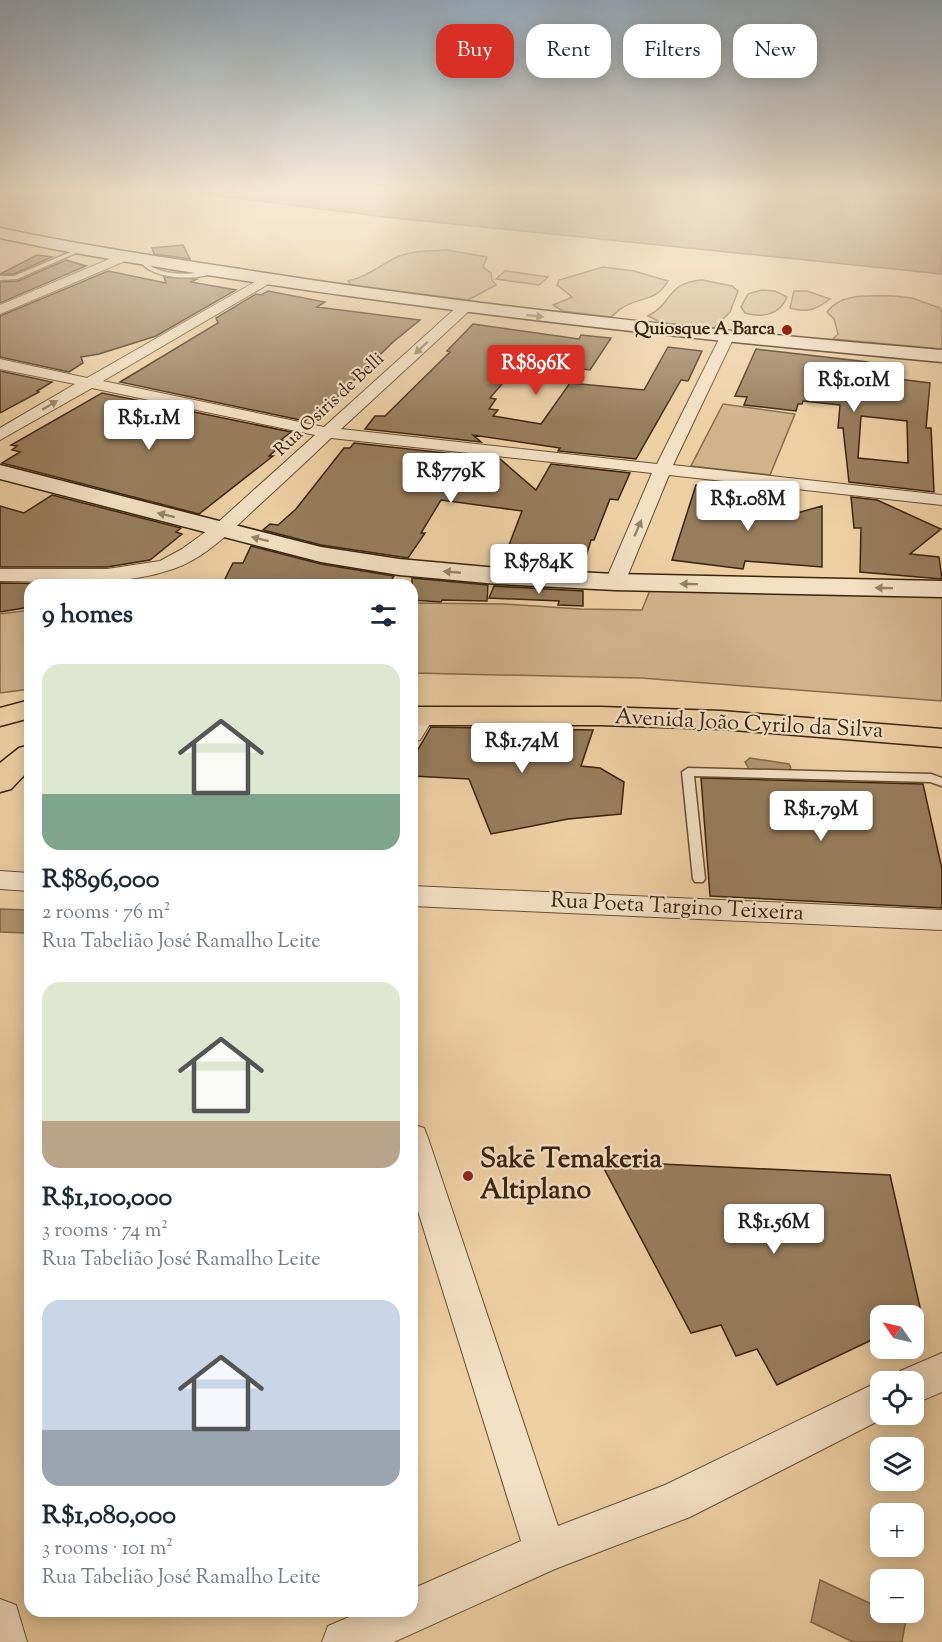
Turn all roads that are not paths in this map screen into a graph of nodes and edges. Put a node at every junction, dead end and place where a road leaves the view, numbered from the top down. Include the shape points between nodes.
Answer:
1 (37, 269) edge
2 (97, 269) edge
3 (201, 269) edge
4 (0, 278) edge
5 (267, 279) junction
6 (464, 308) junction
7 (0, 310) edge
8 (727, 337) junction
9 (942, 357) edge
10 (0, 364) edge
11 (87, 383) junction
12 (330, 433) junction
13 (0, 435) edge
14 (662, 470) junction
15 (0, 472) edge
16 (942, 500) edge
17 (222, 529) junction
18 (0, 575) edge
19 (615, 582) junction
20 (942, 589) edge
21 (24, 711) edge
22 (418, 716) edge
23 (418, 716) edge
24 (0, 717) edge
25 (942, 722) edge
26 (942, 738) edge
27 (24, 759) edge
28 (0, 782) edge
29 (942, 782) edge
30 (699, 879) dead end
31 (418, 896) edge
32 (942, 920) edge
33 (418, 1157) edge
34 (942, 1372) edge
35 (924, 1380) edge
36 (870, 1405) edge
37 (546, 1552) junction
38 (418, 1609) edge
39 (400, 1617) edge
40 (0, 1621) edge
41 (5, 1642) edge
42 (344, 1642) edge

1 - 4 lane via 15,278
2 - 7 street
3 - 5 main road
5 - 6 main road
5 - 11 street
6 -> 8 main road
6 -> 12 street, Rua Osiris de Belli
8 - 9 main road
8 - 14 street
10 - 11 street
11 - 12 street
13 -> 11 street
12 - 14 street
12 - 17 street, Rua Osiris de Belli
14 - 16 street
19 -> 14 street
17 -> 15 main road
17 - 18 street, Rua Osiris de Belli via 182,558 149,570
19 -> 17 main road via 399,567 321,554
20 -> 19 main road
21 - 24 main road
22 - 25 main road, Avenida João Cyrilo da Silva via 712,706
23 - 26 main road, Avenida João Cyrilo da Silva via 721,720
27 - 28 main road
29 - 30 lane via 931,778 688,772
31 - 32 street, Rua Poeta Targino Teixeira
33 - 37 street
34 - 35 street
36 - 37 street via 675,1502
37 - 38 street
39 - 42 street
40 - 41 street

